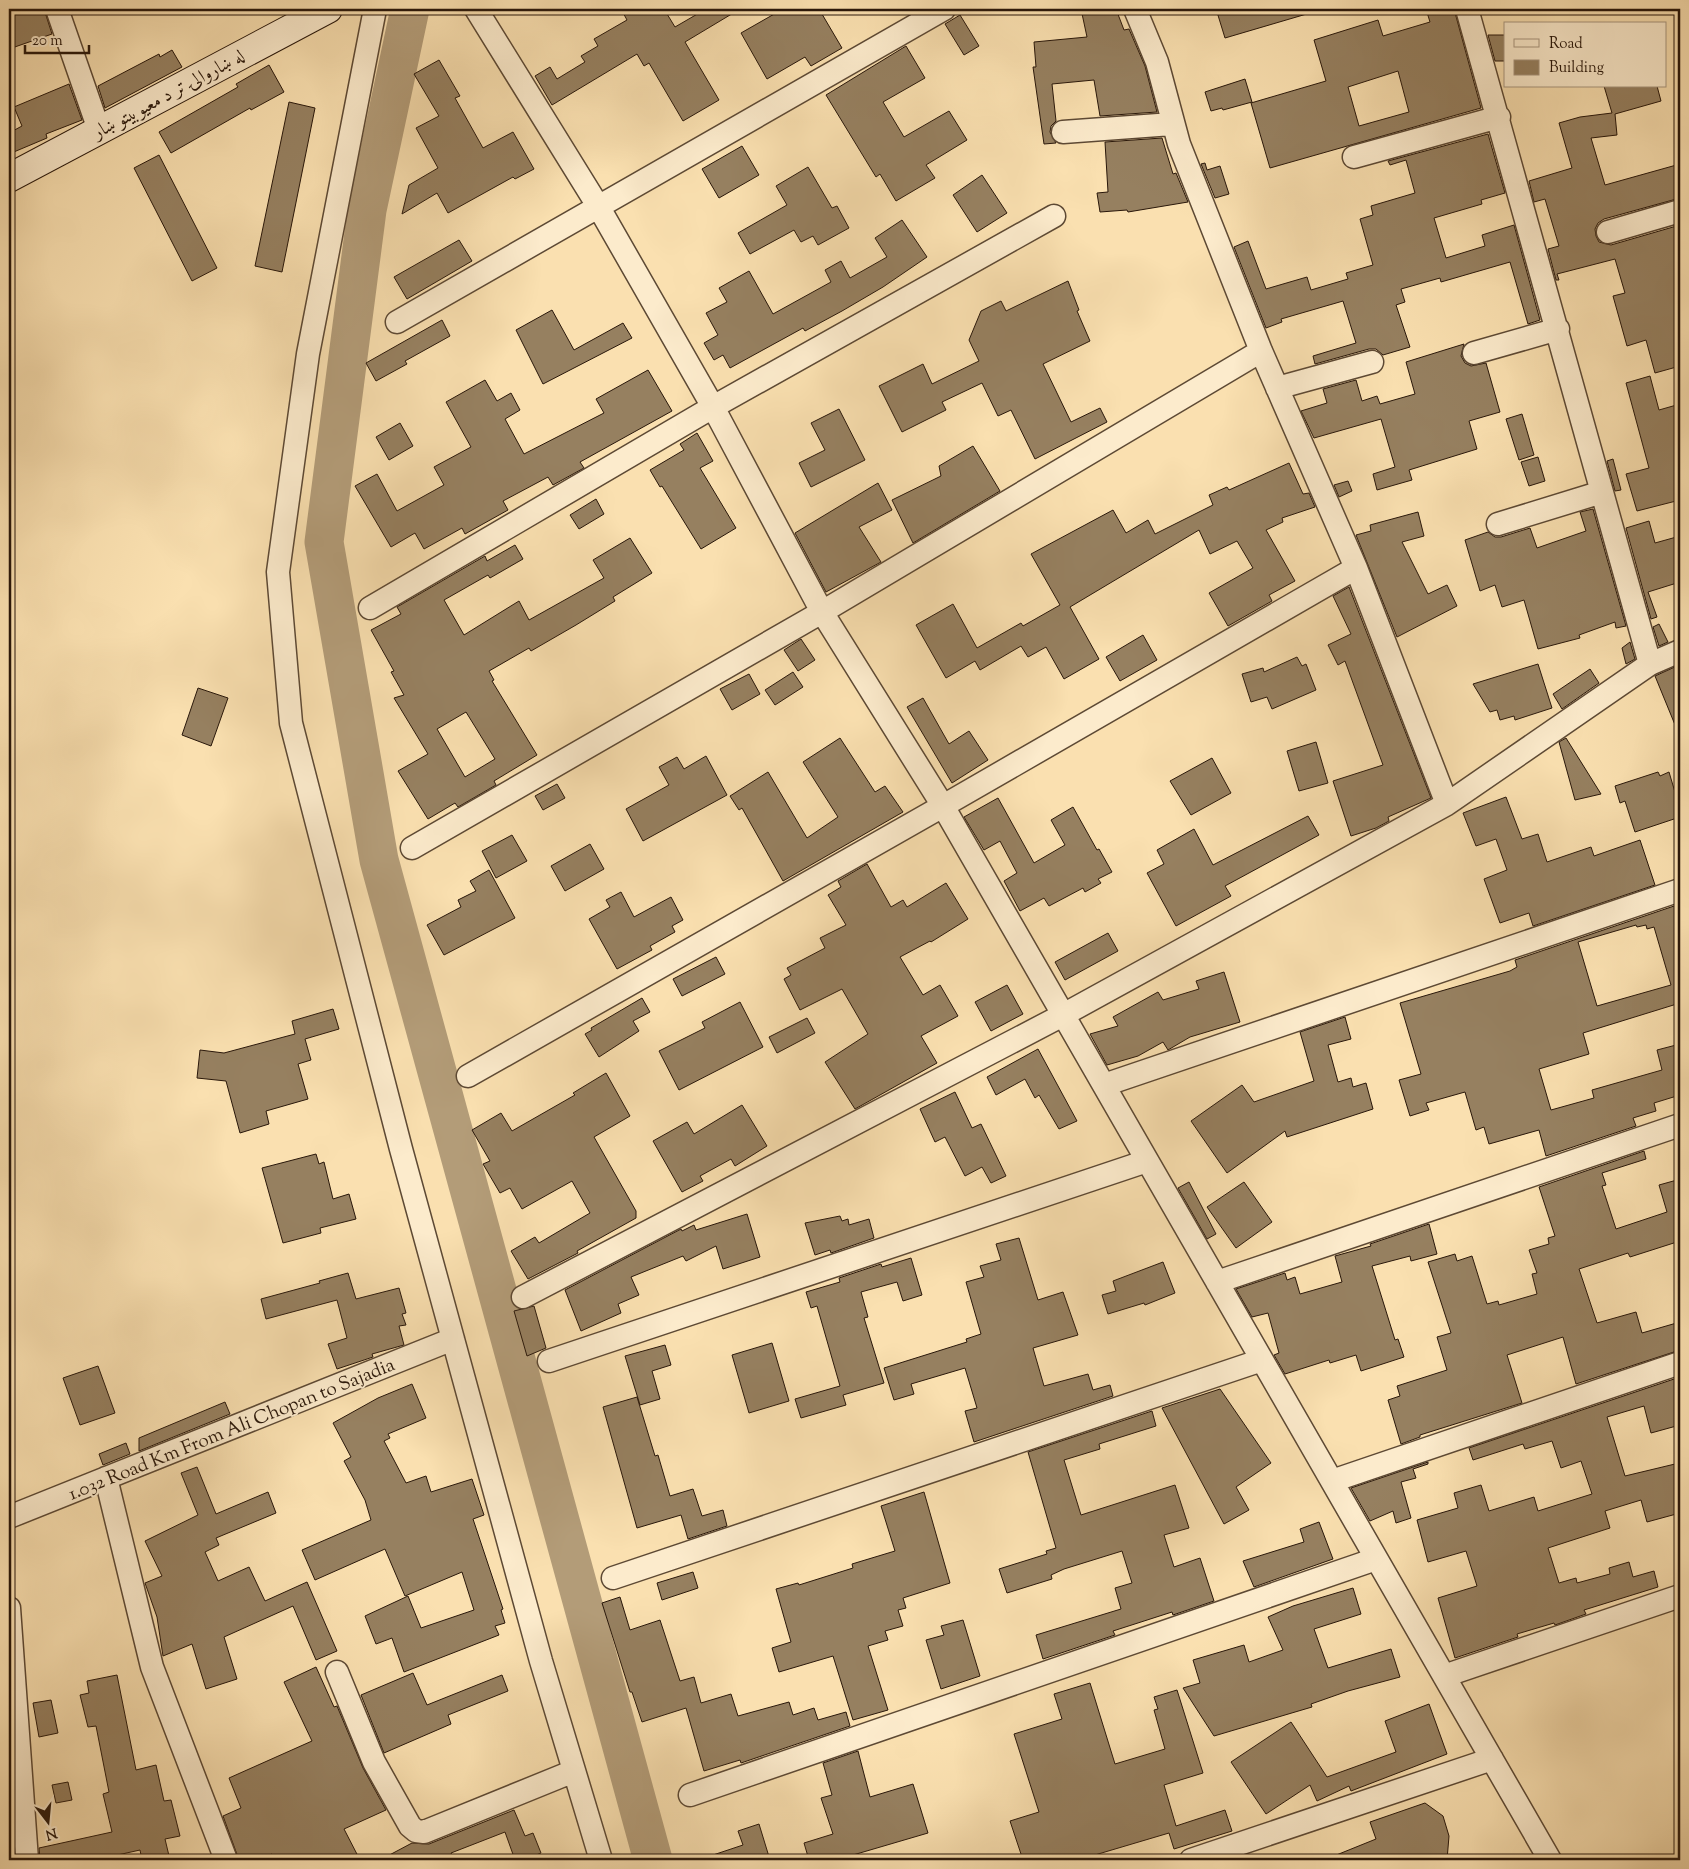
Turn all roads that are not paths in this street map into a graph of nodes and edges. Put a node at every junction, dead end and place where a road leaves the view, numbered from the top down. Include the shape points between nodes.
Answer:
1 (57, 9) edge
2 (326, 9) edge
3 (375, 9) edge
4 (476, 9) edge
5 (944, 9) edge
6 (1135, 9) edge
7 (1467, 9) edge
8 (1499, 117) junction
9 (1172, 124) junction
10 (99, 130) junction
11 (1063, 132) dead end
12 (1354, 157) dead end
13 (9, 178) edge
14 (598, 206) junction
15 (1680, 211) edge
16 (1054, 216) dead end
17 (1608, 232) dead end
18 (397, 322) dead end
19 (1558, 328) junction
20 (1261, 351) junction
21 (1474, 353) dead end
22 (1372, 362) dead end
23 (1277, 388) junction
24 (713, 406) junction
25 (1602, 492) junction
26 (1498, 524) dead end
27 (1356, 568) junction
28 (370, 608) dead end
29 (822, 612) junction
30 (1680, 651) edge
31 (1650, 664) junction
32 (1447, 804) junction
33 (943, 806) junction
34 (412, 848) dead end
35 (1680, 890) edge
36 (1064, 1015) junction
37 (468, 1076) dead end
38 (1104, 1084) junction
39 (1680, 1125) edge
40 (1148, 1161) junction
41 (1217, 1282) junction
42 (523, 1297) dead end
43 (453, 1340) junction
44 (1262, 1360) junction
45 (549, 1361) dead end
46 (1680, 1363) edge
47 (106, 1478) junction
48 (1332, 1481) junction
49 (9, 1517) edge
50 (1376, 1559) junction
51 (613, 1578) dead end
52 (1680, 1596) edge
53 (9, 1608) edge
54 (337, 1672) dead end
55 (1444, 1676) junction
56 (1492, 1759) junction
57 (574, 1771) junction
58 (690, 1795) dead end
59 (27, 1860) edge
60 (226, 1860) edge
61 (601, 1860) edge
62 (1191, 1860) edge
63 (1550, 1860) edge

1 - 10 street
2 - 10 street, له ښاروالۍ تر د معیوبیتو ښار
3 - 43 street via 308,354 278,572 291,723
4 - 14 street
5 - 14 street
6 - 9 street via 1157,62
7 - 8 street
8 - 12 street
8 - 19 street
9 - 11 street
9 - 20 street
10 - 13 street, له ښاروالۍ تر د معیوبیتو ښار
14 - 18 street
14 - 24 street
15 - 17 street
16 - 24 street
19 - 21 street
19 - 25 street
20 - 23 street
20 - 29 street
22 - 23 street
23 - 27 street
24 - 28 street
24 - 29 street
25 - 26 street
25 - 31 street
27 - 32 street
27 - 33 street
29 - 33 street
29 - 34 street
30 - 31 street
31 - 32 street
32 - 36 street
33 - 36 street
33 - 37 street
35 - 38 street
36 - 38 street
36 - 42 street
38 - 40 street
39 - 41 street
40 - 41 street
40 - 45 street
41 - 44 street
43 - 47 street, 1.032 Road Km From Ali Chopan to Sajadia
43 - 57 street
44 - 48 street
44 - 51 street
46 - 48 street
47 - 49 street, 1.032 Road Km From Ali Chopan to Sajadia
47 - 60 street via 152,1667
48 - 50 street
50 - 55 street
50 - 58 street
52 - 55 street
53 - 59 street
54 - 57 street via 374,1762 410,1826 416,1831 424,1832
55 - 56 street
56 - 62 street
56 - 63 street
57 - 61 street

